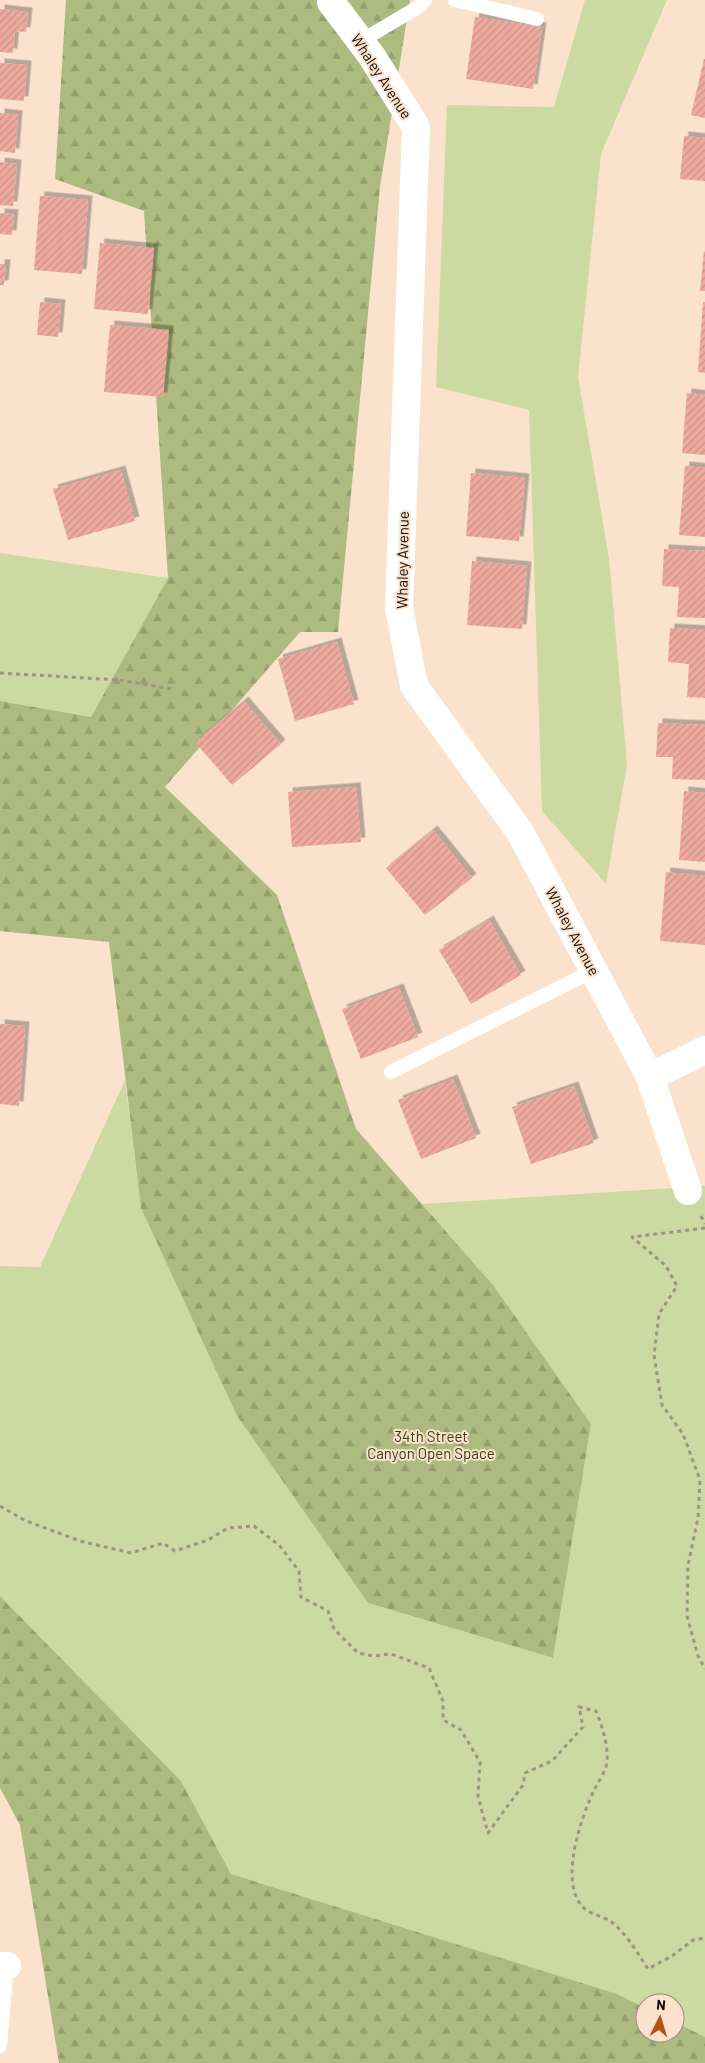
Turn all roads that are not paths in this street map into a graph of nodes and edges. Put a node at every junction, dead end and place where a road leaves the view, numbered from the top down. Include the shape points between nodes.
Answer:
1 (425, 0) edge
2 (455, 0) edge
3 (331, 2) dead end
4 (537, 19) dead end
5 (361, 41) junction
6 (593, 970) junction
7 (705, 1050) edge
8 (391, 1072) dead end
9 (650, 1077) junction
10 (688, 1191) dead end
11 (4, 1966) edge
12 (0, 2046) edge

1 - 5 lane
2 - 4 lane
3 - 5 street, Whaley Avenue
5 - 6 street, Whaley Avenue via 416,127 399,608 414,686 520,832
6 - 8 lane
6 - 9 street, Whaley Avenue
7 - 9 street
9 - 10 street, Whaley Avenue
11 - 12 lane

